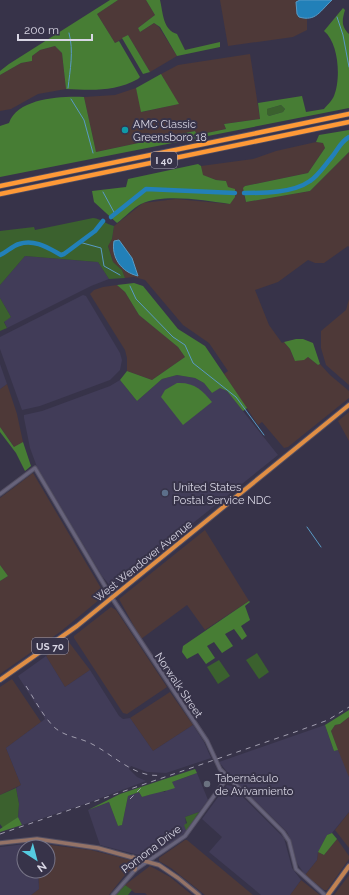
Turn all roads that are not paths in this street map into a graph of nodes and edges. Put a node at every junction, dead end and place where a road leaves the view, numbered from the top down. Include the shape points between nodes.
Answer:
1 (349, 114) edge
2 (349, 122) edge
3 (0, 186) edge
4 (0, 194) edge
5 (349, 404) edge
6 (0, 494) edge
7 (112, 598) junction
8 (0, 680) edge
9 (227, 778) junction
10 (0, 843) edge
11 (133, 857) junction
12 (149, 861) junction
13 (349, 866) edge
14 (135, 870) junction
15 (112, 895) edge
16 (199, 895) edge
17 (327, 895) edge

1 - 3 highway, I 40
2 - 4 highway, I 40
5 - 7 highway, West Wendover Avenue / US 70
6 - 7 street, Norwalk Street via 35,468
7 - 8 highway, West Wendover Avenue / US 70 via 59,640
7 - 9 street, Norwalk Street via 207,741 214,760
9 - 12 street, Pomona Drive via 185,836
9 - 17 street, Norwalk Street via 283,832 296,869
10 - 11 main road via 47,840 91,846
11 - 12 main road
11 - 14 main road
12 - 14 street, Pomona Drive
12 - 16 main road via 165,868
13 - 17 main road
14 - 15 street, Pomona Drive

